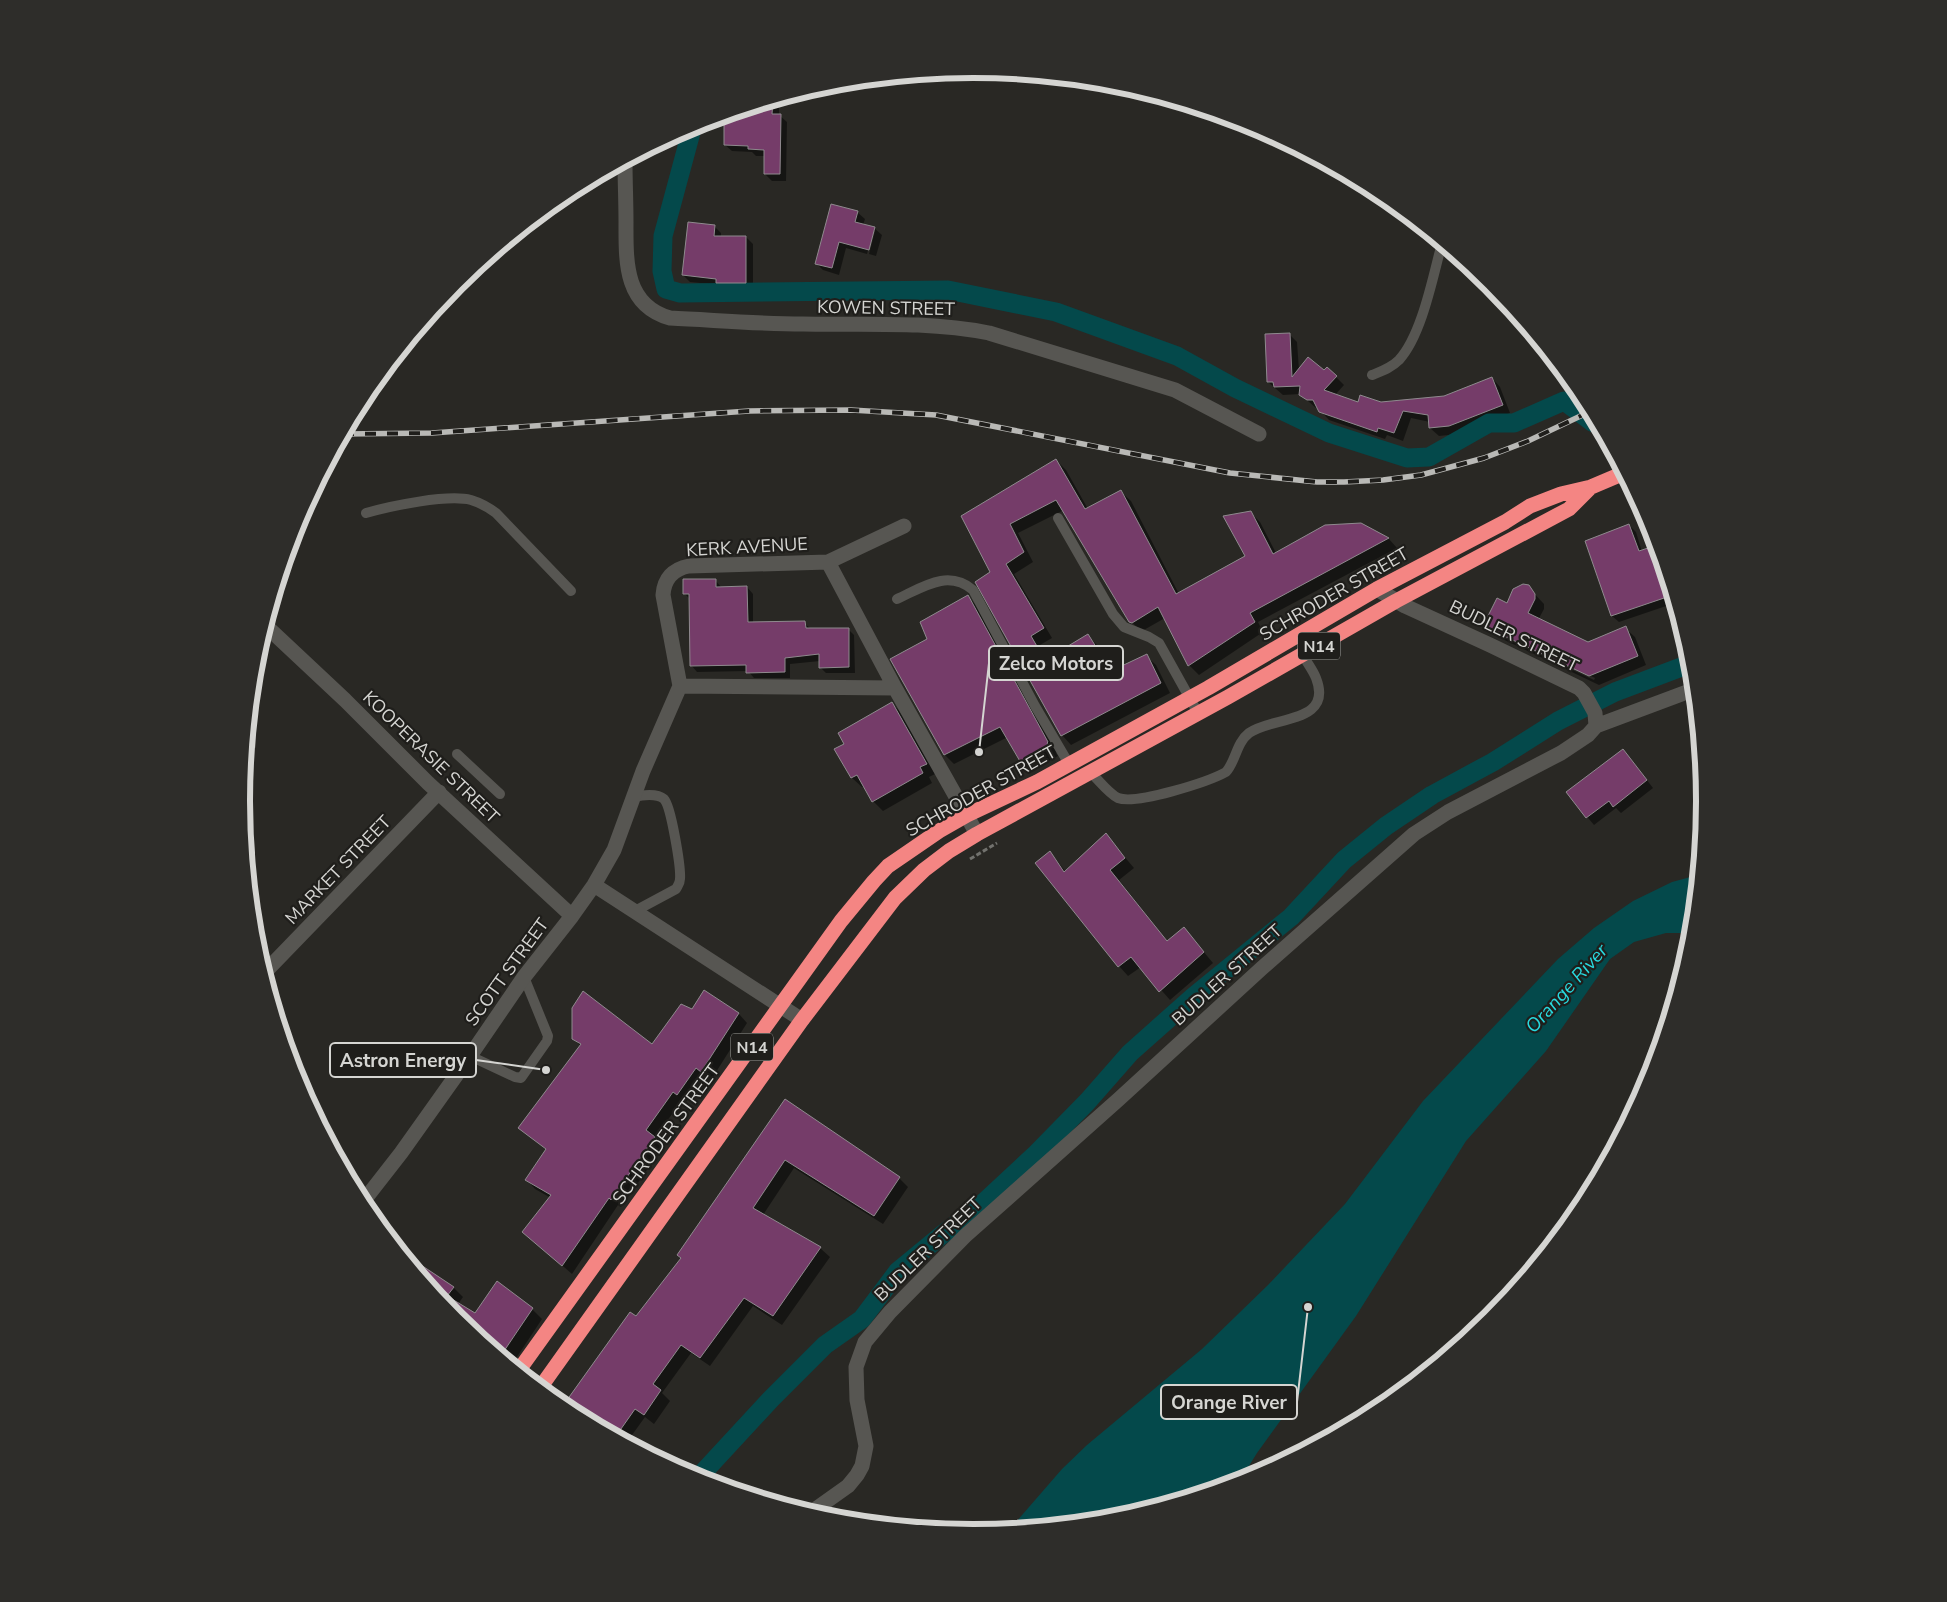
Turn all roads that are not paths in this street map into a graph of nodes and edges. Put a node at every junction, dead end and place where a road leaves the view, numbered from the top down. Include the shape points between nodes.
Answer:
1 (625, 167) edge
2 (1440, 248) edge
3 (1372, 375) dead end
4 (1259, 434) dead end
5 (1619, 475) edge
6 (1591, 488) junction
7 (366, 513) dead end
8 (1058, 518) dead end
9 (904, 526) dead end
10 (828, 562) junction
11 (1377, 589) junction
12 (571, 592) dead end
13 (896, 599) dead end
14 (1396, 601) junction
15 (271, 631) edge
16 (1303, 654) junction
17 (680, 686) junction
18 (895, 688) junction
19 (1688, 691) edge
20 (1190, 698) junction
21 (1198, 713) junction
22 (1596, 726) junction
23 (457, 754) dead end
24 (1069, 764) junction
25 (1090, 772) junction
26 (439, 792) junction
27 (500, 794) dead end
28 (634, 797) junction
29 (967, 816) junction
30 (977, 834) junction
31 (594, 885) junction
32 (635, 911) junction
33 (572, 916) junction
34 (270, 967) edge
35 (524, 977) junction
36 (781, 1006) junction
37 (802, 1020) junction
38 (470, 1056) junction
39 (368, 1196) edge
40 (522, 1366) edge
41 (544, 1383) edge
42 (818, 1508) edge

1 - 4 street, KOWEN STREET via 626,259 630,278 645,306 659,315 800,324 924,324 989,333 1175,390
2 - 3 lane via 1417,330 1398,360 1391,367
5 - 6 highway, SCHRODER STREET / N14
6 - 11 highway, SCHRODER STREET / N14 via 1561,494 1530,506
6 - 14 highway, SCHRODER STREET / N14 via 1569,508
7 - 12 lane via 389,506 453,498 480,503 501,518
8 - 20 lane via 1113,614 1124,626 1158,643
9 - 10 street, KERK AVENUE
10 - 17 street, KERK AVENUE via 689,566 675,570 666,581 663,595
10 - 18 street
11 - 14 street, BUDLER STREET
11 - 20 highway, SCHRODER STREET / N14
13 - 24 lane via 943,580 959,582 973,590
14 - 16 highway, SCHRODER STREET / N14
14 - 22 street, BUDLER STREET via 1568,682 1584,693 1594,710
15 - 26 street, KOOPERASIE STREET
16 - 21 highway, SCHRODER STREET / N14
16 - 25 lane via 1317,680 1316,706 1304,714 1248,734 1226,772 1134,800 1113,795
17 - 18 street
17 - 28 street
18 - 29 street
19 - 22 street
20 - 21 lane
20 - 24 highway, SCHRODER STREET / N14
21 - 25 highway, SCHRODER STREET / N14
22 - 42 street, BUDLER STREET via 1588,736 1561,753 1448,812 1414,834 966,1236 890,1312 865,1342 856,1366 856,1400 866,1446 862,1466 848,1486
23 - 27 lane
24 - 29 highway, SCHRODER STREET / N14
25 - 30 highway, SCHRODER STREET / N14
26 - 33 street, KOOPERASIE STREET
26 - 34 street, MARKET STREET
28 - 31 street via 614,850
28 - 32 lane via 660,797 667,804 680,877 676,889
29 - 30 street
29 - 36 highway, SCHRODER STREET / N14 via 902,856 874,881 841,921
30 - 37 highway, SCHRODER STREET / N14 via 942,856 904,888
31 - 32 street
31 - 33 street, SCOTT STREET
32 - 36 street
33 - 35 street, SCOTT STREET
35 - 38 street, SCOTT STREET
35 - 38 lane via 547,1041 521,1078
36 - 37 street
36 - 40 highway, SCHRODER STREET / N14
37 - 41 highway, SCHRODER STREET / N14
38 - 39 street, SCOTT STREET

